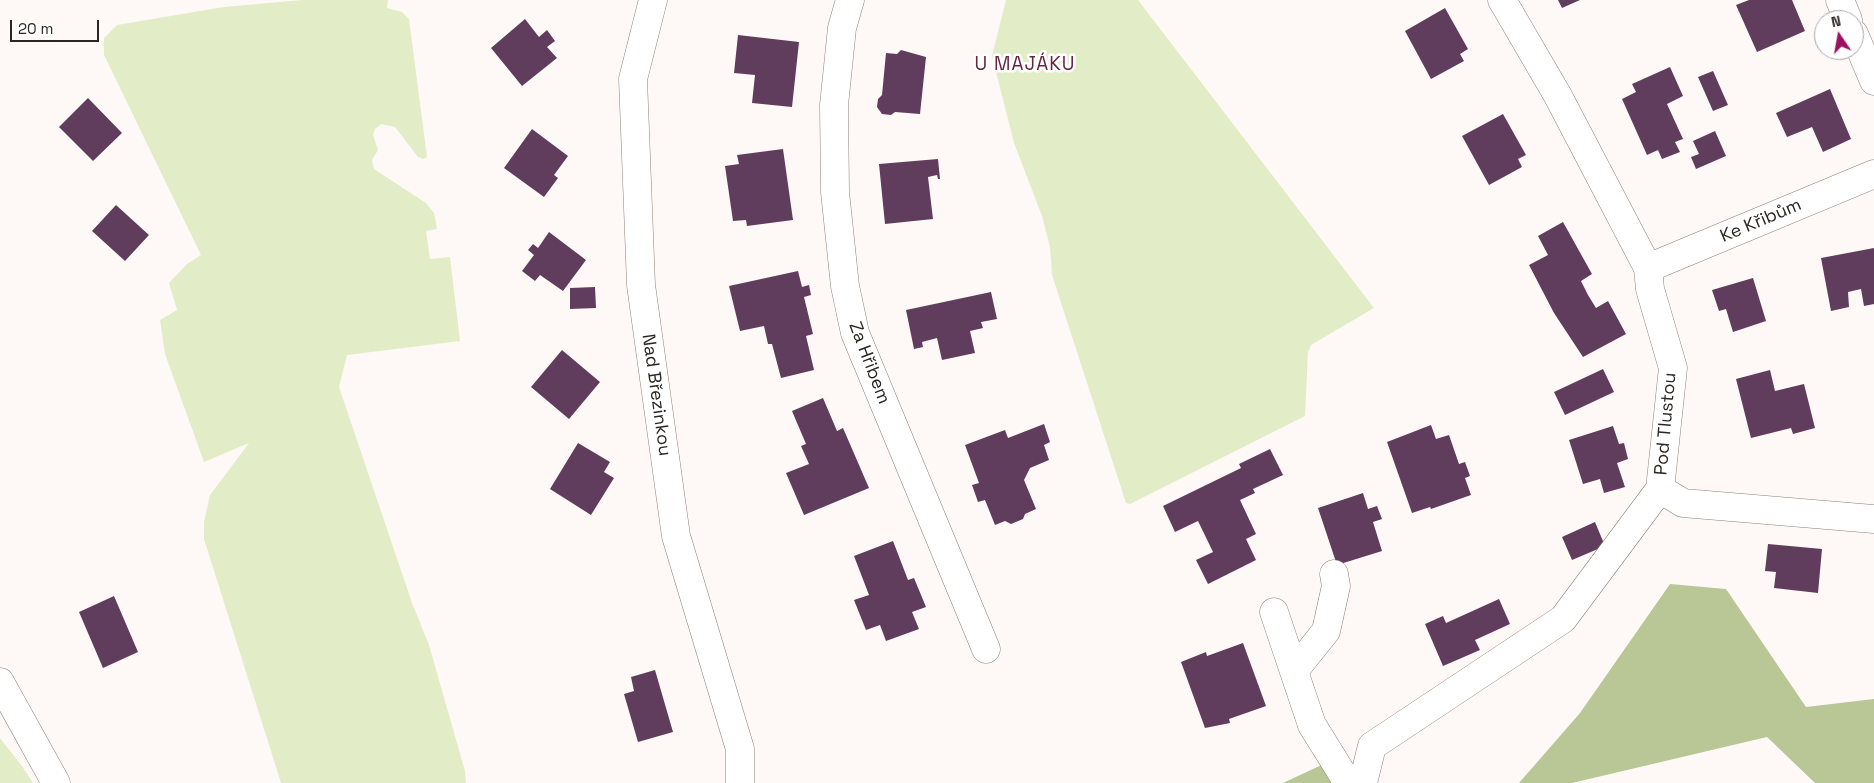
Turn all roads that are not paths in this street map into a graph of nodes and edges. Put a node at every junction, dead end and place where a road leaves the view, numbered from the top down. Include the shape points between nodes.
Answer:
1 (653, 0) edge
2 (850, 0) edge
3 (1502, 0) edge
4 (1864, 58) edge
5 (1874, 82) edge
6 (1874, 174) edge
7 (1648, 268) junction
8 (1660, 488) junction
9 (1874, 519) edge
10 (1334, 574) dead end
11 (1274, 612) dead end
12 (986, 649) dead end
13 (1294, 671) junction
14 (0, 682) edge
15 (56, 783) edge
16 (740, 783) edge
17 (1348, 783) edge
18 (1363, 783) edge

1 - 16 street, Nad Březinkou via 633,79 641,285 676,536 740,749
2 - 12 street, Za Hřibem via 842,28 834,104 835,192 845,286 855,333
3 - 7 street, Pod Tlustou via 1558,96
4 - 5 street
6 - 7 street, Ke Křibům
7 - 8 street, Pod Tlustou via 1650,289 1672,368
8 - 9 street via 1683,503
8 - 18 street, Pod Tlustou via 1563,619 1372,746
10 - 13 street via 1336,586 1326,631
11 - 13 street
13 - 17 street via 1312,725
14 - 15 street

